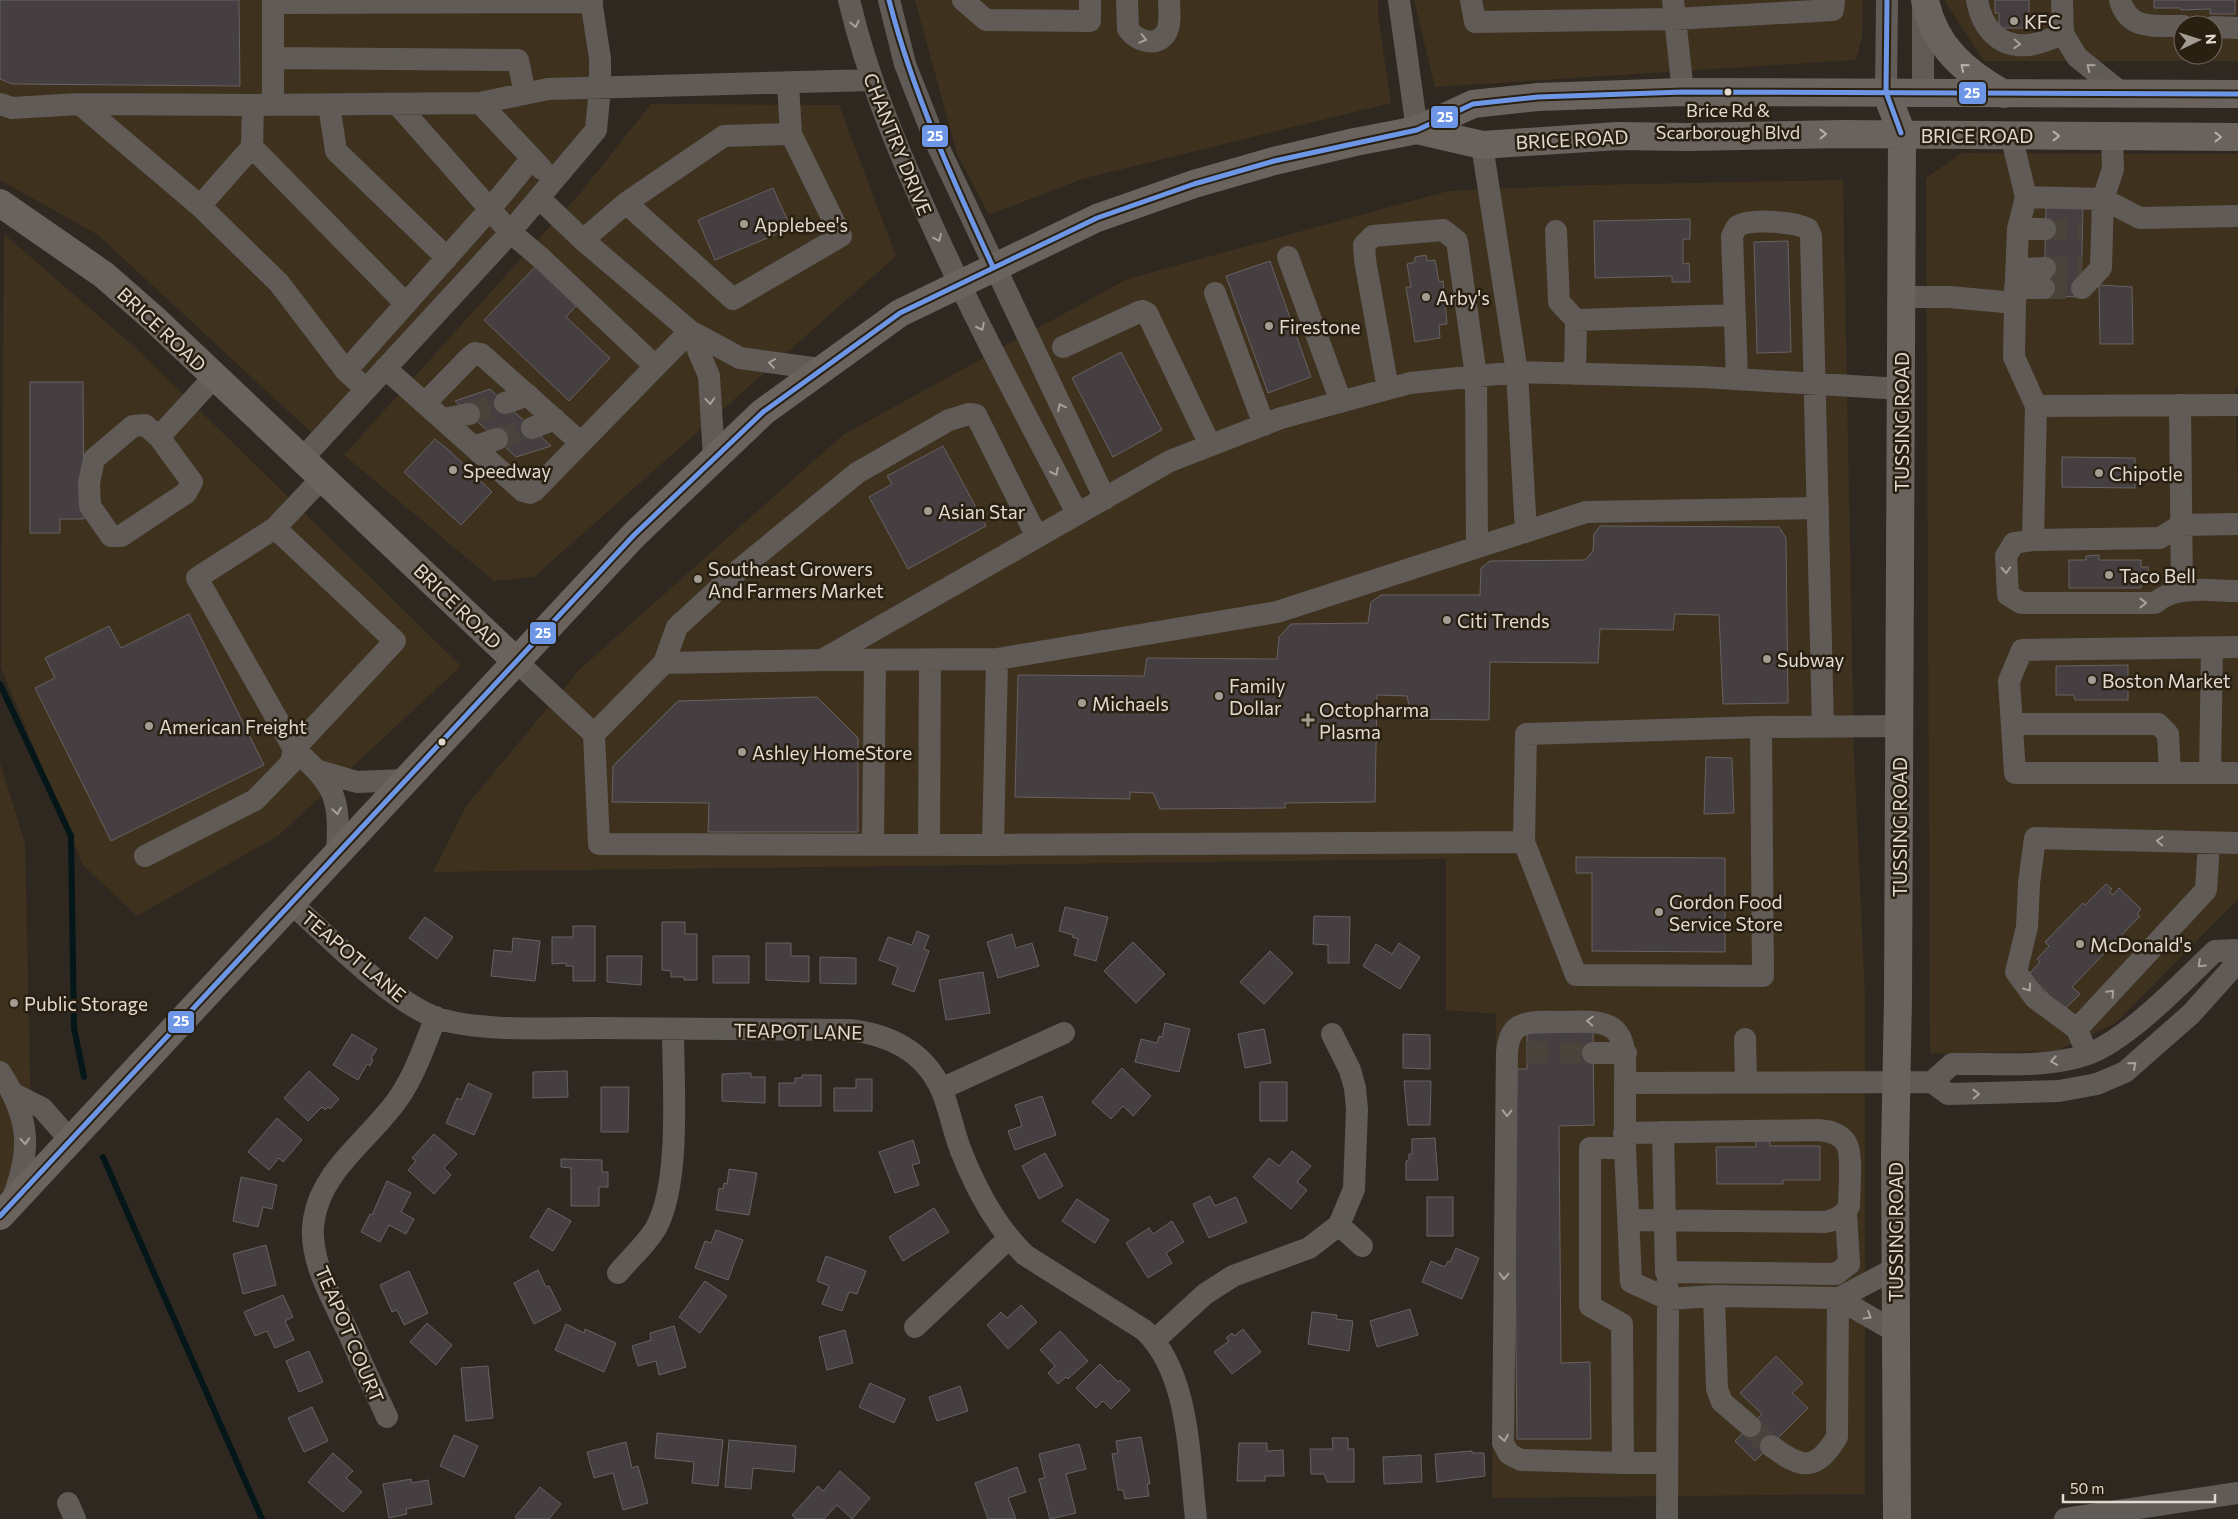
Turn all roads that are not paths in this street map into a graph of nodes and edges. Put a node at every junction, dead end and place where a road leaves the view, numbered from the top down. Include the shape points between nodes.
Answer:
1 (849, 0) edge
2 (889, 0) edge
3 (1090, 0) edge
4 (1126, 0) edge
5 (1169, 0) edge
6 (1399, 0) edge
7 (1471, 0) edge
8 (1834, 0) edge
9 (1887, 0) edge
10 (1924, 0) edge
11 (1977, 0) edge
12 (2062, 0) edge
13 (273, 1) edge
14 (592, 1) edge
15 (972, 4) edge
16 (2122, 7) edge
17 (1674, 10) edge
18 (2173, 26) edge
19 (2223, 27) edge
20 (2238, 28) edge
21 (2063, 34) junction
22 (273, 58) junction
23 (871, 80) junction
24 (788, 84) junction
25 (600, 88) junction
26 (1683, 92) junction
27 (1886, 92) junction
28 (1923, 92) junction
29 (525, 94) junction
30 (2004, 94) junction
31 (2123, 94) junction
32 (2238, 94) edge
33 (480, 102) junction
34 (0, 104) edge
35 (80, 104) junction
36 (398, 104) junction
37 (263, 105) junction
38 (329, 105) junction
39 (1417, 130) junction
40 (791, 134) junction
41 (1902, 134) junction
42 (2011, 135) junction
43 (2112, 136) junction
44 (2238, 137) edge
45 (1482, 145) junction
46 (252, 147) junction
47 (532, 158) junction
48 (553, 181) junction
49 (539, 198) junction
50 (2026, 198) junction
51 (2103, 199) junction
52 (626, 203) junction
53 (0, 204) edge
54 (200, 206) junction
55 (490, 210) junction
56 (2238, 216) edge
57 (2018, 229) junction
58 (2045, 229) tunnel mouth
59 (1556, 231) dead end
60 (510, 232) junction
61 (583, 240) junction
62 (447, 258) junction
63 (1288, 258) dead end
64 (993, 267) junction
65 (2088, 275) dead end
66 (2045, 278) tunnel mouth
67 (959, 284) junction
68 (2016, 287) junction
69 (1215, 293) dead end
70 (1901, 297) junction
71 (406, 304) junction
72 (1735, 315) junction
73 (1576, 320) junction
74 (690, 331) junction
75 (1063, 347) dead end
76 (655, 366) junction
77 (385, 368) junction
78 (820, 369) junction
79 (346, 371) junction
80 (1517, 372) junction
81 (1576, 374) junction
82 (1476, 376) junction
83 (214, 378) junction
84 (1738, 379) junction
85 (1816, 385) junction
86 (366, 389) junction
87 (1388, 389) junction
88 (1901, 390) junction
89 (528, 395) junction
90 (1341, 402) junction
91 (425, 403) junction
92 (505, 403) tunnel mouth
93 (2180, 405) junction
94 (2238, 405) edge
95 (2036, 406) junction
96 (469, 414) tunnel mouth
97 (444, 419) junction
98 (555, 419) junction
99 (1264, 424) junction
100 (532, 428) tunnel mouth
101 (159, 437) junction
102 (497, 439) tunnel mouth
103 (580, 442) junction
104 (1210, 445) junction
105 (474, 447) junction
106 (714, 457) junction
107 (302, 459) junction
108 (322, 478) junction
109 (1104, 499) junction
110 (1818, 508) junction
111 (1077, 514) junction
112 (2238, 524) edge
113 (2181, 525) junction
114 (275, 528) junction
115 (1526, 532) junction
116 (1037, 537) junction
117 (2033, 540) junction
118 (1477, 548) junction
119 (2182, 591) junction
120 (2238, 591) edge
121 (2238, 647) edge
122 (2212, 648) junction
123 (997, 659) junction
124 (822, 660) junction
125 (875, 660) junction
126 (930, 660) junction
127 (516, 661) junction
128 (664, 663) junction
129 (2012, 724) junction
130 (1900, 726) junction
131 (1762, 727) junction
132 (1823, 727) junction
133 (594, 734) junction
134 (294, 748) junction
135 (319, 771) junction
136 (2170, 773) junction
137 (2210, 773) junction
138 (2238, 773) edge
139 (405, 780) junction
140 (1524, 842) junction
141 (2208, 843) junction
142 (2238, 844) edge
143 (873, 845) junction
144 (929, 845) junction
145 (993, 845) junction
146 (337, 854) junction
147 (145, 856) dead end
148 (292, 904) junction
149 (2236, 948) edge
150 (436, 1017) junction
151 (2077, 1028) junction
152 (673, 1029) junction
153 (1064, 1033) dead end
154 (1332, 1034) dead end
155 (1744, 1039) dead end
156 (1594, 1053) tunnel mouth
157 (1626, 1053) junction
158 (2088, 1054) junction
159 (5, 1082) edge
160 (1932, 1082) junction
161 (1625, 1083) junction
162 (1746, 1083) junction
163 (1896, 1083) junction
164 (941, 1089) junction
165 (1663, 1132) junction
166 (1625, 1140) junction
167 (71, 1141) junction
168 (5, 1211) edge
169 (1846, 1213) junction
170 (1630, 1220) junction
171 (1665, 1220) junction
172 (1339, 1225) junction
173 (1008, 1239) junction
174 (1362, 1246) dead end
175 (1896, 1268) junction
176 (1666, 1272) junction
177 (618, 1273) dead end
178 (1714, 1296) junction
179 (1840, 1298) junction
180 (1668, 1299) junction
181 (915, 1327) dead end
182 (1896, 1332) junction
183 (1155, 1340) junction
184 (386, 1417) dead end
185 (1750, 1426) tunnel mouth
186 (1771, 1446) tunnel mouth
187 (1623, 1462) junction
188 (1667, 1463) junction
189 (2238, 1493) edge
190 (2072, 1518) edge
191 (1196, 1519) edge
192 (1667, 1519) edge
193 (1898, 1519) edge

1 -> 23 street, CHANTRY DRIVE
2 - 64 street, CHANTRY DRIVE via 905,64 934,138
3 - 15 street via 1090,21 986,20
4 -> 5 street via 1128,29 1139,40 1147,41 1162,38 1167,30
6 - 39 street
7 - 17 street via 1475,22
8 - 17 street via 1832,10
9 - 27 street
10 - 28 street
30 -> 10 main road via 1961,65 1944,46 1930,22
11 -> 21 street via 1986,28 2008,44 2030,45
12 - 21 street
13 - 14 street
13 - 22 street
14 - 25 street via 600,58
16 - 18 street via 2132,21 2144,25
17 - 26 street
19 - 20 street
31 -> 21 street via 2077,57
22 - 29 street via 518,60
22 - 37 street
23 - 24 street
23 -> 67 street, CHANTRY DRIVE via 900,155
24 - 25 street
24 - 40 street
25 - 29 street via 548,89
25 - 48 street via 596,130
26 - 27 main road, BRICE ROAD
26 - 39 main road, BRICE ROAD via 1538,97 1473,104
27 - 28 main road, BRICE ROAD
27 - 41 main road
28 - 30 main road, BRICE ROAD
28 - 41 main road
29 - 33 street
30 - 31 main road, BRICE ROAD
31 - 32 main road, BRICE ROAD
33 - 36 street
33 - 47 street
34 - 35 street via 12,108
35 - 37 street
35 - 54 street
36 - 38 street
36 - 55 street
37 - 38 street
37 - 46 street
38 - 62 street via 336,151
39 - 45 main road, BRICE ROAD
39 - 64 main road, BRICE ROAD via 1292,157 1194,184 1098,218
40 - 52 street via 724,136
40 - 52 street via 841,236 733,299
41 - 42 main road, BRICE ROAD
45 -> 41 main road, BRICE ROAD via 1618,136
41 - 70 main road, TUSSING ROAD
42 -> 43 main road, BRICE ROAD
42 - 50 street
43 -> 44 main road, BRICE ROAD
43 - 51 street via 2112,169
45 - 80 street
46 - 54 street
46 - 71 street
47 - 48 street
47 - 55 street
48 - 49 street
49 - 60 street
49 - 61 street
50 - 51 street
50 - 57 street
51 - 56 street via 2140,218
51 - 65 street via 2092,230
52 - 61 street
53 - 83 main road, BRICE ROAD via 104,275
54 - 79 street via 279,283
55 - 60 street
55 - 62 street
57 - 58 street
57 - 68 street
59 - 73 street via 1559,302
60 - 76 street
60 - 77 street
61 - 74 street
62 - 71 street
63 - 90 street
64 - 67 main road, BRICE ROAD
109 -> 64 street, CHANTRY DRIVE
66 - 68 street
67 - 78 main road, BRICE ROAD via 900,313
67 -> 111 street, CHANTRY DRIVE
68 - 70 street via 1950,297
68 - 95 street via 2014,357
69 - 99 street
70 - 88 main road, TUSSING ROAD
71 - 79 street
72 - 73 street
72 - 84 street
72 - 85 street via 1732,236 1737,227 1788,223 1808,229 1811,236
73 - 81 street
74 - 76 street
78 -> 74 street via 740,358
74 -> 106 street via 709,376
75 - 104 street via 1143,311 1154,327
76 - 103 street
77 - 86 street
77 - 91 street
78 - 106 main road, BRICE ROAD via 763,412
79 - 86 street
80 - 81 street
80 - 82 street
80 - 115 street
81 - 84 street
82 - 87 street via 1410,383
82 - 87 street via 1457,241 1443,230 1373,236 1364,245 1365,260
82 - 118 street
83 - 101 street
83 - 107 main road, BRICE ROAD
84 - 85 street
85 - 88 street
85 - 110 street
86 - 107 street
87 - 90 street
88 - 130 main road, TUSSING ROAD
89 - 91 street via 481,354 475,353
89 - 92 street
89 - 98 street
90 - 99 street
91 - 97 street
93 - 94 street
93 - 95 street
93 - 113 street
95 - 117 street
96 - 97 street
97 - 105 street
98 - 100 street
98 - 103 street
99 - 104 street
101 - 101 street via 192,482 186,493 120,536 111,536 90,506 89,484 94,458 133,426 145,425
102 - 105 street
103 - 105 street via 530,493 523,491
104 - 109 street via 1170,461
106 - 127 main road, BRICE ROAD via 634,535
107 - 108 main road, BRICE ROAD
108 - 114 street
108 - 127 main road, BRICE ROAD
109 - 111 street
110 - 115 street via 1586,512
110 - 132 street
111 - 116 street
112 - 113 street
113 - 117 street via 2160,538
113 - 119 street
114 - 134 street via 197,578
114 - 134 street via 395,641
115 - 118 street
116 - 124 street
116 - 128 street via 976,415 949,420 857,473 754,557 677,628
117 -> 119 street via 2014,543 2006,556 2008,595 2021,603 2155,603 2165,594
118 - 123 street via 1277,612
119 - 120 street
121 - 122 street
122 - 129 street via 2022,650 2010,681
122 - 137 street
123 - 126 street
123 - 145 street
124 - 125 street
124 - 128 street
125 - 126 street
125 - 143 street
126 - 144 street
127 - 133 street
127 - 139 main road
128 - 133 street
129 - 136 street via 2158,724 2168,734
129 - 136 street via 2014,773
130 - 132 street
130 - 163 main road, TUSSING ROAD
131 - 132 street
131 - 140 street via 1526,734
131 - 140 street via 1763,976 1576,975
133 - 143 street via 599,844
134 - 135 street
134 - 147 street via 291,763 255,800
135 - 139 street via 357,782
135 -> 146 street via 332,792 339,813
136 - 137 street
137 - 138 street
139 - 146 main road
140 - 145 street
141 - 142 street
151 -> 141 street via 2206,890
141 -> 151 street via 2035,838 2027,927 2016,972 2035,998
143 - 144 street
144 - 145 street
146 - 148 main road
148 - 150 street, TEAPOT LANE via 377,979
148 - 167 main road
149 -> 158 street via 2215,951 2112,1043
160 -> 149 street via 1948,1094 2058,1092 2097,1084 2125,1072 2197,1007 2235,965
150 - 152 street, TEAPOT LANE via 533,1028
150 - 184 street, TEAPOT COURT via 414,1072 400,1096 383,1120 338,1168 324,1191 314,1220 314,1245 322,1275
151 - 158 street
152 - 164 street, TEAPOT LANE via 871,1032 890,1038 918,1057 931,1070
152 - 177 street via 672,1168 667,1197 657,1227
153 - 164 street
154 - 172 street via 1350,1070 1357,1109 1354,1189
155 - 162 street
156 - 157 street
157 - 161 street
157 -> 187 street via 1616,1031 1607,1023 1590,1020 1531,1023 1519,1026 1511,1034 1517,1052 1503,1444 1509,1454 1521,1460
158 -> 160 street via 2049,1062 1952,1064
159 - 167 street via 42,1108
159 -> 168 street via 27,1140 20,1180
160 - 163 street
161 - 162 street
161 - 166 street
162 - 163 street
163 - 175 main road, TUSSING ROAD
164 - 173 street, TEAPOT LANE via 975,1184
165 - 166 street
165 - 169 street via 1833,1132 1847,1143 1849,1154 1849,1206
165 - 171 street
166 - 170 street
166 - 187 street via 1590,1148 1590,1306 1622,1324
167 - 168 main road
169 - 171 street via 1826,1222
169 - 176 street via 1849,1264 1836,1274
170 - 171 street
170 - 180 street via 1631,1282
171 - 176 street
172 - 174 street
172 - 183 street via 1309,1248 1232,1276 1205,1294
173 - 181 street
173 - 183 street, TEAPOT LANE via 1025,1255 1125,1317
175 - 179 street
175 - 182 main road, TUSSING ROAD
176 - 180 street
178 - 179 street
178 - 180 street
178 - 185 street via 1717,1388 1722,1402
179 -> 182 street
179 - 186 street via 1836,1437 1828,1451 1815,1461 1803,1464 1790,1460
180 - 188 street
182 - 193 main road, TUSSING ROAD
183 - 191 street, TEAPOT LANE via 1175,1375 1181,1397
187 - 188 street
188 - 192 street
189 - 190 street

